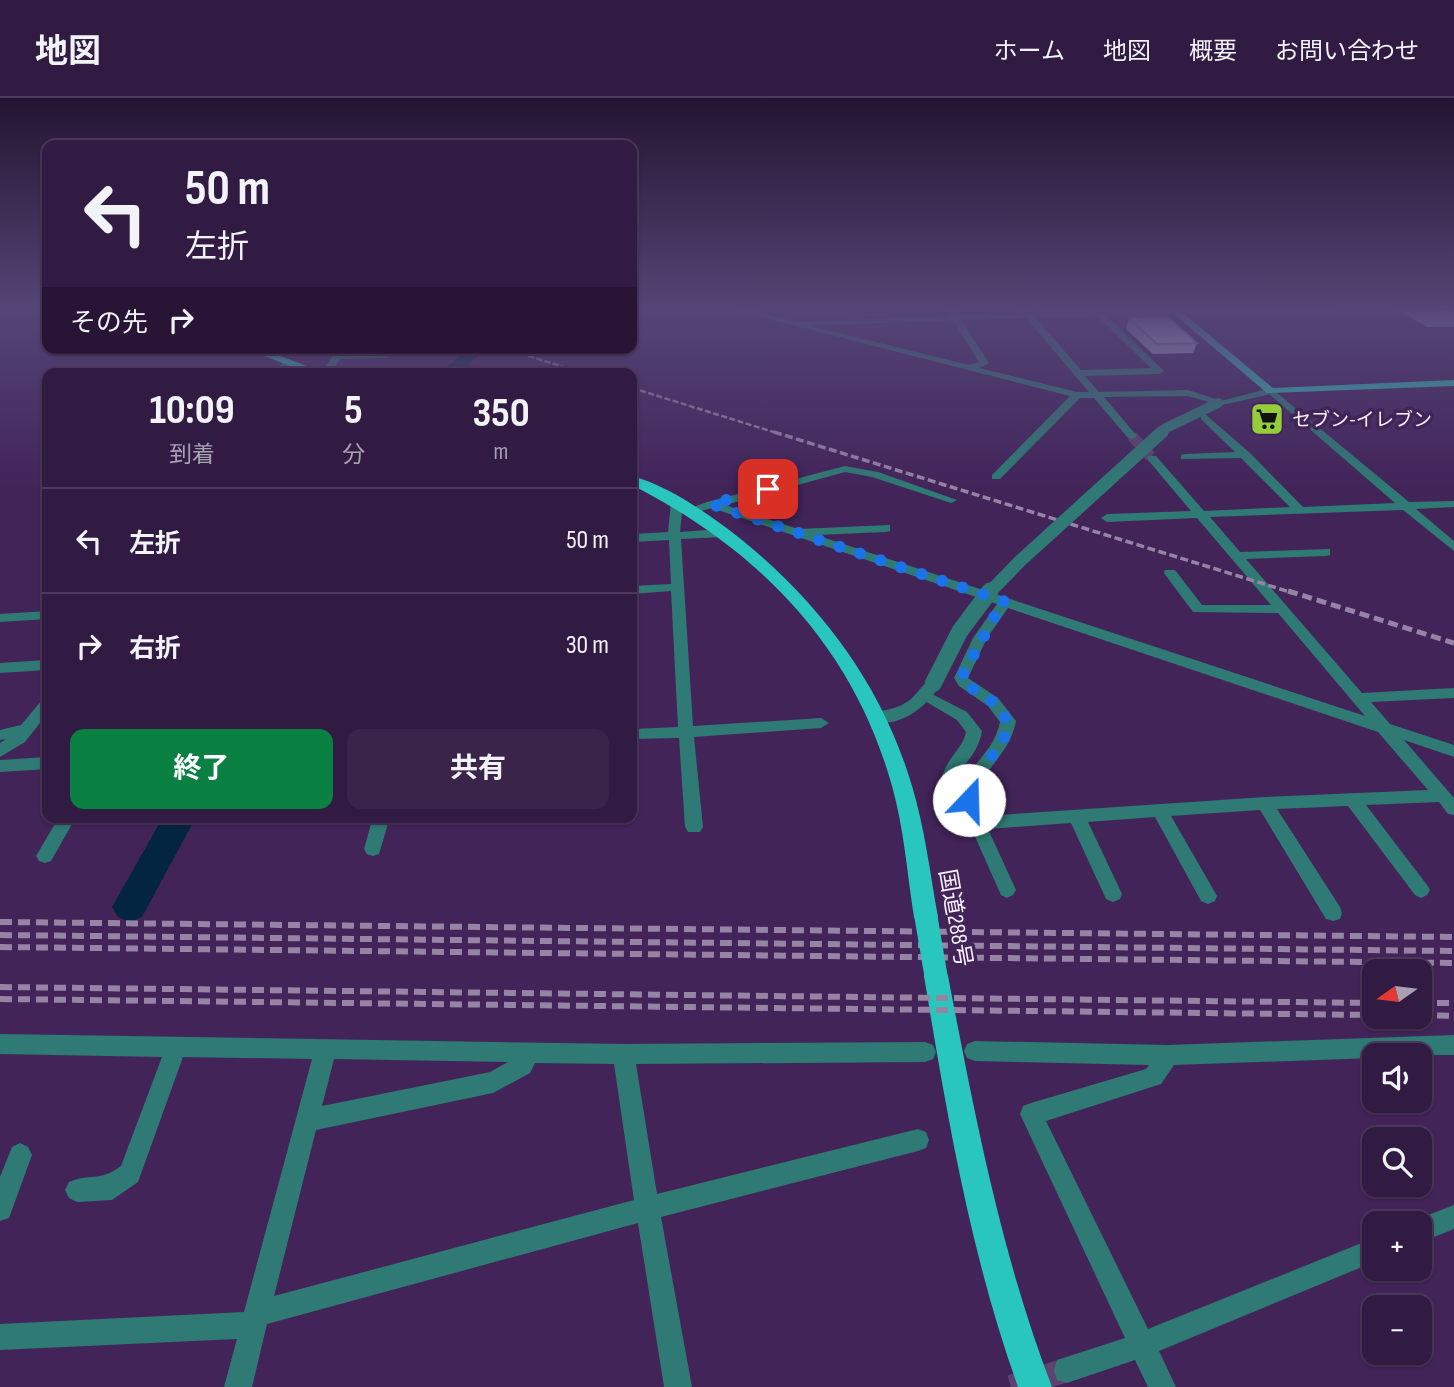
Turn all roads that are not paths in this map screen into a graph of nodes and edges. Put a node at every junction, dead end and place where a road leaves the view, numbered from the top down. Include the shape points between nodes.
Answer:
1 (970, 368) edge
2 (1075, 368) edge
3 (1157, 368) edge
4 (1243, 368) edge
5 (1079, 373) junction
6 (1454, 383) edge
7 (1271, 391) junction
8 (1097, 395) junction
9 (1077, 396) junction
10 (1219, 402) junction
11 (1205, 417) dead end
12 (1132, 436) tunnel mouth
13 (1245, 455) junction
14 (1185, 457) dead end
15 (1152, 458) tunnel mouth
16 (996, 477) dead end
17 (637, 483) edge
18 (951, 500) dead end
19 (711, 504) junction
20 (1454, 504) edge
21 (1405, 506) junction
22 (683, 507) junction
23 (1300, 510) junction
24 (1199, 515) junction
25 (1107, 518) dead end
26 (886, 528) dead end
27 (722, 533) junction
28 (795, 533) junction
29 (675, 536) junction
30 (637, 538) edge
31 (1454, 547) edge
32 (1326, 552) dead end
33 (1234, 556) junction
34 (1170, 573) dead end
35 (678, 587) junction
36 (637, 590) edge
37 (1006, 602) junction
38 (1279, 609) junction
39 (42, 615) edge
40 (0, 618) edge
41 (42, 665) edge
42 (0, 668) edge
43 (929, 690) junction
44 (1454, 693) edge
45 (1356, 698) junction
46 (42, 710) edge
47 (879, 717) junction
48 (821, 723) dead end
49 (1386, 728) junction
50 (26, 730) junction
51 (686, 732) junction
52 (637, 734) edge
53 (0, 735) edge
54 (0, 751) edge
55 (1454, 751) edge
56 (42, 763) edge
57 (0, 766) edge
58 (1352, 799) junction
59 (1265, 803) junction
60 (1449, 803) edge
61 (1160, 811) junction
62 (1077, 817) junction
63 (65, 823) edge
64 (380, 823) edge
65 (977, 823) junction
66 (694, 827) dead end
67 (373, 849) dead end
68 (46, 856) dead end
69 (1007, 890) dead end
70 (1421, 890) dead end
71 (1113, 894) dead end
72 (1208, 896) dead end
73 (1333, 913) dead end
74 (0, 1044) edge
75 (1454, 1045) edge
76 (176, 1046) junction
77 (326, 1048) junction
78 (975, 1051) dead end
79 (529, 1052) junction
80 (925, 1052) dead end
81 (625, 1054) junction
82 (1168, 1055) junction
83 (306, 1121) junction
84 (918, 1140) dead end
85 (20, 1155) dead end
86 (77, 1190) dead end
87 (648, 1208) junction
88 (0, 1209) edge
89 (1454, 1217) edge
90 (1432, 1226) edge
91 (1362, 1255) edge
92 (255, 1320) junction
93 (0, 1338) edge
94 (1142, 1345) junction
95 (1067, 1370) tunnel mouth
96 (238, 1387) edge
97 (678, 1387) edge
98 (1035, 1387) edge
99 (1163, 1387) edge

1 - 9 street
2 - 5 street
3 - 5 street
4 - 7 main road
5 - 8 street
6 - 7 main road
7 - 10 street
7 - 21 street
8 - 9 street
8 - 10 street via 1188,393
8 - 12 street
9 - 16 street
10 - 43 street, bridge via 1166,428 1019,562 960,631
11 - 13 street
13 - 14 street
13 - 23 street
15 - 24 street
17 - 22 highway, 国道288号
18 - 19 street via 845,469
19 - 22 street
19 - 28 street
20 - 21 street
21 - 23 street
21 - 31 street
22 - 27 highway, 国道288号
22 - 29 street
23 - 24 street
24 - 25 street
24 - 33 street
26 - 28 street
27 - 29 street
27 - 47 highway, 国道288号 via 774,575 831,638
28 - 37 street
29 - 30 street
29 - 35 street
32 - 33 street
33 - 38 street
34 - 38 street via 1198,609
35 - 36 street
35 - 51 street
37 - 49 street
37 - 65 street via 961,678 999,708 1008,721 1006,737 971,785 969,800
38 - 45 street
39 - 40 street
41 - 42 street
43 - 47 street via 915,707
43 - 65 street via 974,731 947,786 954,817 965,824
44 - 45 street
45 - 49 street
46 - 50 street
47 - 98 highway, 国道288号, bridge via 902,786 958,1094 997,1271
48 - 51 street
49 - 55 street
49 - 60 street
50 - 53 street
50 - 54 street
51 - 52 street
51 - 66 street
56 - 57 street
58 - 59 street
58 - 60 street
58 - 70 street
59 - 61 street
59 - 73 street
61 - 62 street
61 - 72 street
62 - 65 street
62 - 71 street
63 - 68 street
64 - 67 street
65 - 69 street
74 - 76 street
75 - 82 street
76 - 77 street
76 - 86 street via 130,1174 112,1188
77 - 79 street
77 - 83 street
78 - 82 street
79 - 81 street
79 - 83 street via 522,1066 493,1082
80 - 81 street
81 - 87 street
82 - 94 street via 1153,1077 1031,1114
83 - 92 street
84 - 87 street
85 - 88 street
87 - 92 street
87 - 97 street
89 - 90 street
91 - 94 street
92 - 93 street
92 - 96 street
94 - 95 street
94 - 99 street

